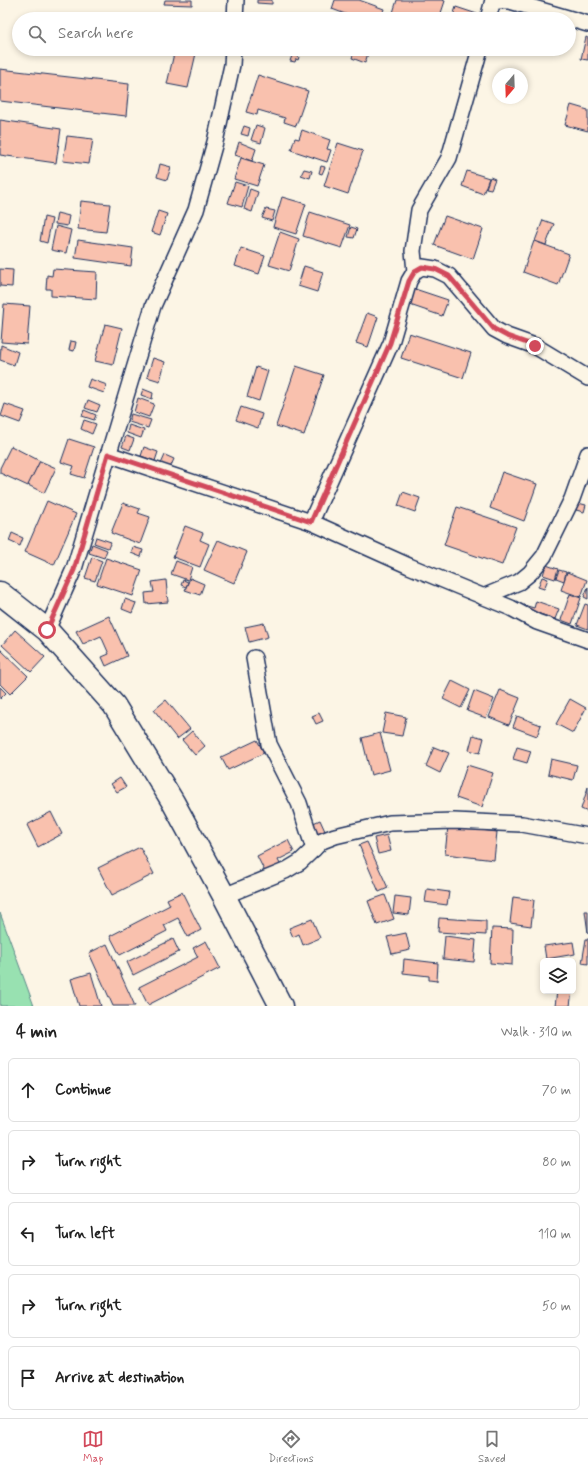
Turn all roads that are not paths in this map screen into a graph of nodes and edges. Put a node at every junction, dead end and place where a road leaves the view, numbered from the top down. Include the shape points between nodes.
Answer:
1 (236, 0) edge
2 (493, 0) edge
3 (235, 12) edge
4 (490, 12) edge
5 (547, 12) edge
6 (576, 20) edge
7 (588, 24) edge
8 (233, 56) edge
9 (478, 56) edge
10 (415, 271) junction
11 (588, 378) edge
12 (108, 454) junction
13 (588, 454) edge
14 (311, 522) junction
15 (0, 593) edge
16 (483, 597) junction
17 (47, 630) junction
18 (588, 640) edge
19 (254, 658) dead end
20 (588, 836) edge
21 (314, 849) junction
22 (224, 896) junction
23 (281, 1006) edge

1 - 3 street
2 - 4 street
2 - 5 street via 510,1
6 - 7 street
8 - 12 street via 215,142 196,210 153,306
9 - 10 street via 449,158 419,210 413,251
10 - 11 street via 422,267 429,268 449,276 494,329 535,346
10 - 14 street via 409,281 390,343
12 - 14 street
12 - 17 street via 74,570
13 - 16 street via 572,499 544,556 519,582
14 - 16 street
15 - 17 street
16 - 18 street via 537,622
17 - 22 street via 114,705 173,802
19 - 21 street via 269,744 299,803
20 - 21 street via 522,824 454,821 390,823 335,836 322,841
21 - 22 street via 285,871
22 - 23 street

